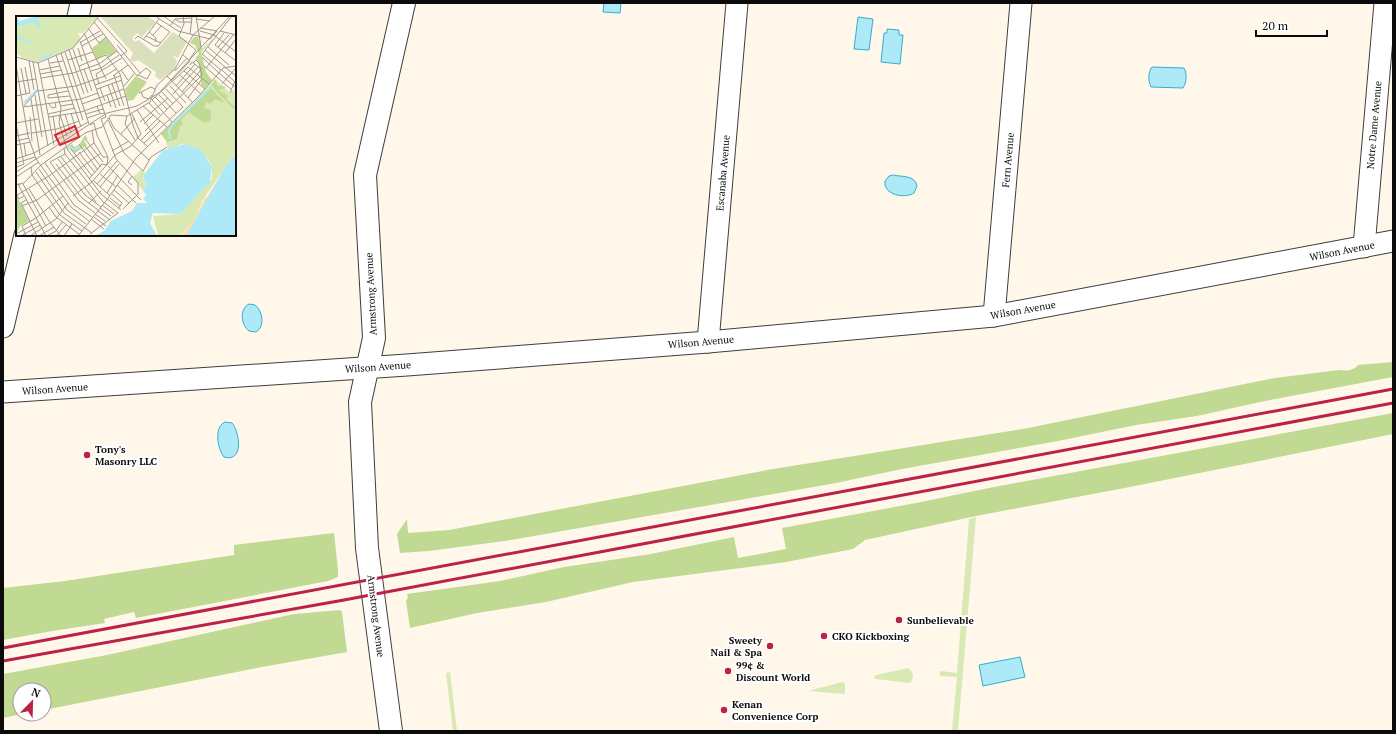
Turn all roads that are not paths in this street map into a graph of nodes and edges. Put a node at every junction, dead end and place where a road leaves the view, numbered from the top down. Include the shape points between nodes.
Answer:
1 (81, 3) edge
2 (404, 3) edge
3 (737, 3) edge
4 (1021, 3) edge
5 (1385, 3) edge
6 (78, 16) edge
7 (25, 236) edge
8 (1393, 241) edge
9 (1364, 247) junction
10 (994, 316) junction
11 (3, 327) edge
12 (708, 342) junction
13 (367, 368) junction
14 (3, 392) edge
15 (391, 731) edge

1 - 6 street
2 - 13 street, Armstrong Avenue via 365,175 374,338
3 - 12 street, Escanaba Avenue
4 - 10 street, Fern Avenue
5 - 9 street, Notre Dame Avenue
7 - 11 street
8 - 9 street, Wilson Avenue
9 - 10 street, Wilson Avenue
10 - 12 street, Wilson Avenue
12 - 13 street, Wilson Avenue
13 - 14 street, Wilson Avenue
13 - 15 street, Armstrong Avenue via 360,402 367,548

